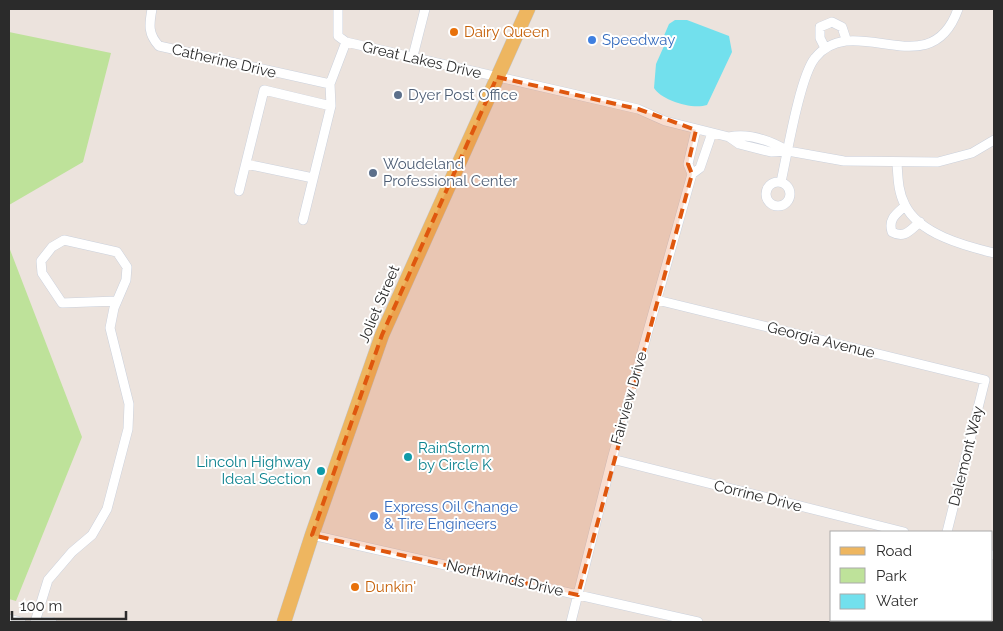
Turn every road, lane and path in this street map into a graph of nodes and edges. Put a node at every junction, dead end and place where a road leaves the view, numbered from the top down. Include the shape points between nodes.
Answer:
1 (152, 9) edge
2 (338, 9) edge
3 (425, 9) edge
4 (528, 9) edge
5 (958, 9) edge
6 (846, 40) junction
7 (346, 42) junction
8 (825, 48) junction
9 (413, 56) junction
10 (497, 77) junction
11 (330, 84) junction
12 (331, 106) junction
13 (696, 130) junction
14 (712, 133) junction
15 (994, 140) edge
16 (788, 151) junction
17 (897, 163) junction
18 (246, 164) junction
19 (692, 174) junction
20 (313, 178) junction
21 (781, 182) dead end
22 (239, 191) dead end
23 (905, 206) junction
24 (303, 220) dead end
25 (920, 222) junction
26 (994, 253) edge
27 (658, 300) junction
28 (117, 301) junction
29 (985, 380) joint
30 (612, 459) junction
31 (900, 531) edge
32 (947, 531) edge
33 (312, 535) junction
34 (578, 595) junction
35 (9, 619) edge
36 (21, 622) edge
37 (35, 622) edge
38 (44, 622) edge
39 (52, 622) edge
40 (284, 622) edge
41 (571, 622) edge
42 (698, 622) edge

1 - 11 street, Catherine Drive via 151,37 159,46
2 - 7 street via 338,36
3 - 9 street
4 - 10 main road, Joliet Street
5 - 6 street via 954,20 939,38 919,47
6 - 8 street
6 - 8 street via 842,27 832,22 820,27 820,38
7 - 9 street, Great Lakes Drive
7 - 11 street
8 - 16 street via 814,58 806,75
9 - 10 street, Great Lakes Drive
10 - 13 street, Great Lakes Drive via 638,110
10 - 33 main road, Joliet Street via 382,335
11 - 12 street
12 - 18 street via 264,90
12 - 20 street
13 - 14 street, Great Lakes Drive
13 - 19 street, Fairview Drive via 688,164
14 - 16 street, Great Lakes Drive via 771,152
14 - 19 street, Fairview Drive via 700,168
15 - 17 street, Great Lakes Drive via 954,159
16 - 17 street, Great Lakes Drive via 844,161
16 - 21 street
17 - 23 street via 898,184
18 - 20 street
18 - 22 street
19 - 27 street, Fairview Drive
20 - 24 street
23 - 25 street
23 - 25 street via 892,218 892,232 905,234
25 - 26 street via 966,247
27 - 29 street, Georgia Avenue
27 - 30 street, Fairview Drive
28 - 28 street via 62,304 42,273 42,261 52,247 64,240 116,252 127,267 126,280
28 - 37 street via 110,328 129,404 128,430 107,509 92,536 72,552 48,580
29 - 32 street, Dalemont Way
30 - 31 street, Corrine Drive
30 - 34 street, Fairview Drive
33 - 34 street, Northwinds Drive
33 - 40 main road, Joliet Street
34 - 41 street, Fairview Drive
34 - 42 street, Northwinds Drive
35 - 36 street
38 - 39 street

